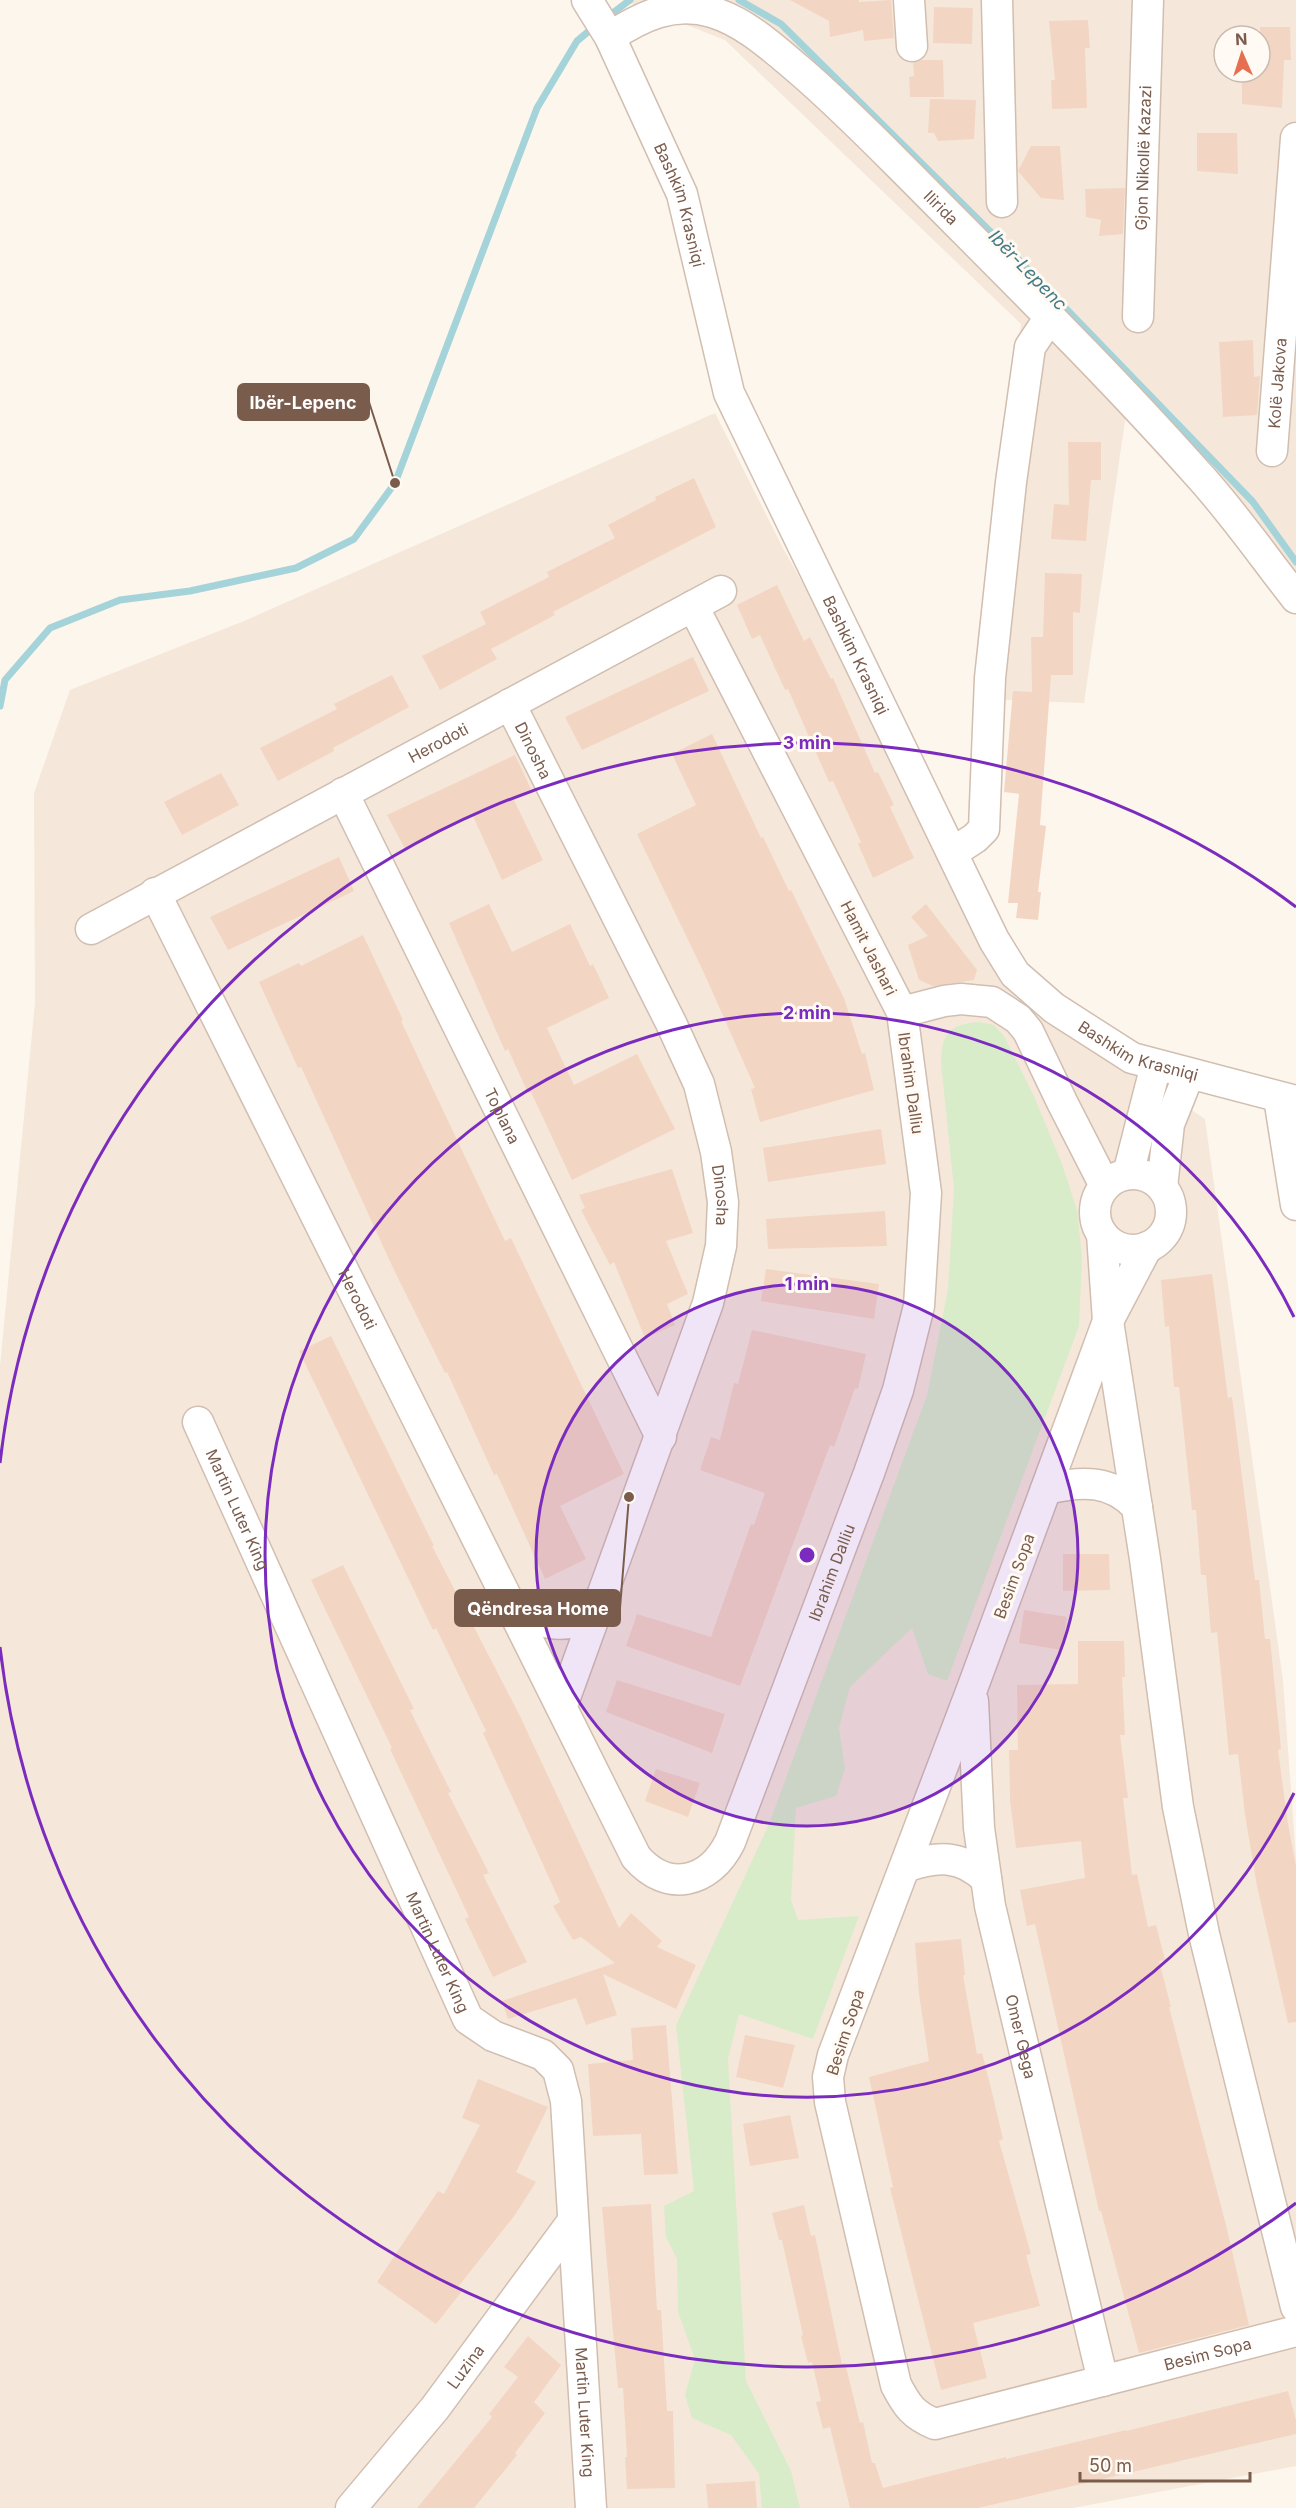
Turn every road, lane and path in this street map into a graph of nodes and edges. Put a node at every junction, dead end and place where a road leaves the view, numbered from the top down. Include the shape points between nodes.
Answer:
1 (909, 0) edge
2 (998, 0) edge
3 (1148, 0) edge
4 (590, 5) edge
5 (610, 37) junction
6 (912, 46) dead end
7 (1296, 138) edge
8 (1002, 202) dead end
9 (1138, 316) dead end
10 (1050, 317) junction
11 (1272, 451) dead end
12 (721, 591) dead end
13 (1296, 598) edge
14 (693, 606) junction
15 (510, 704) junction
16 (343, 793) junction
17 (952, 854) junction
18 (155, 893) junction
19 (91, 929) dead end
20 (902, 1012) junction
21 (1156, 1065) junction
22 (1190, 1074) junction
23 (1288, 1099) edge
24 (1117, 1180) junction
25 (1162, 1187) junction
26 (1296, 1205) edge
27 (1102, 1234) junction
28 (1147, 1247) junction
29 (1108, 1321) junction
30 (198, 1422) dead end
31 (661, 1437) junction
32 (1046, 1489) junction
33 (1137, 1507) junction
34 (601, 1602) junction
35 (517, 1615) junction
36 (972, 1689) junction
37 (562, 1706) junction
38 (905, 1867) junction
39 (986, 1879) junction
40 (573, 2221) junction
41 (1296, 2307) edge
42 (1296, 2331) edge
43 (1103, 2381) junction
44 (351, 2508) edge
45 (591, 2508) edge

1 - 6 street
2 - 8 street
3 - 9 street, Gjon Nikollë Kazazi
4 - 5 street
5 - 10 street, Ilirida via 640,18 665,10 700,10 740,24 836,102
5 - 17 street, Bashkim Krasniqi via 682,194 729,393
7 - 11 street, Kolë Jakova
10 - 13 street, Ilirida via 1198,473
10 - 17 street via 1030,347 1011,482 990,678 984,829
12 - 14 street, Herodoti
14 - 15 street, Herodoti
14 - 20 street, Hamit Jashari
15 - 16 street, Herodoti
15 - 31 street, Dinosha via 676,1033 699,1084 716,1152 723,1202 721,1246 708,1303
16 - 18 street, Herodoti
16 - 31 street, Toplana
17 - 21 street, Bashkim Krasniqi via 1015,974 1054,1008 1132,1058
18 - 19 street, Herodoti
18 - 35 street, Herodoti
20 - 24 street, Hamit Jashari via 961,999 992,1002 1018,1019
20 - 37 street, Ibrahim Dalliu via 926,1193 919,1306 898,1390 865,1484 724,1855 701,1875 673,1881 647,1870 636,1857
21 - 22 street, Bashkim Krasniqi
21 - 24 street, Besim Sopa
22 - 23 street, Bashkim Krasniqi
22 - 25 street, Besim Sopa via 1169,1125
23 - 26 street
24 - 25 street via 1141,1174
24 - 27 street, Besim Sopa via 1098,1197 1096,1222
25 - 28 street, Besim Sopa via 1171,1209 1170,1221 1162,1237
27 - 28 street via 1124,1249
27 - 29 street, Besim Sopa
28 - 29 street, Besim Sopa
29 - 32 street, Besim Sopa
29 - 33 street, Besim Sopa
30 - 40 street, Martin Luter King via 468,2019 494,2036 543,2055 558,2070 566,2101
31 - 34 street, Dinosha
32 - 33 street via 1090,1483 1126,1495
32 - 36 street, Besim Sopa
33 - 41 street, Besim Sopa via 1181,1818 1204,1934
34 - 35 street via 587,1617 574,1622 549,1622
34 - 37 street, Dinosha
35 - 37 street, Herodoti
36 - 38 street, Besim Sopa
36 - 39 street, Omer Gega via 979,1828
38 - 39 street via 922,1861 957,1860 974,1867
38 - 43 street, Besim Sopa via 828,2077 830,2102 896,2385 918,2417 935,2424
39 - 43 street, Omer Gega
40 - 44 street, Luzina via 435,2408
40 - 45 street, Martin Luter King
42 - 43 street, Besim Sopa

